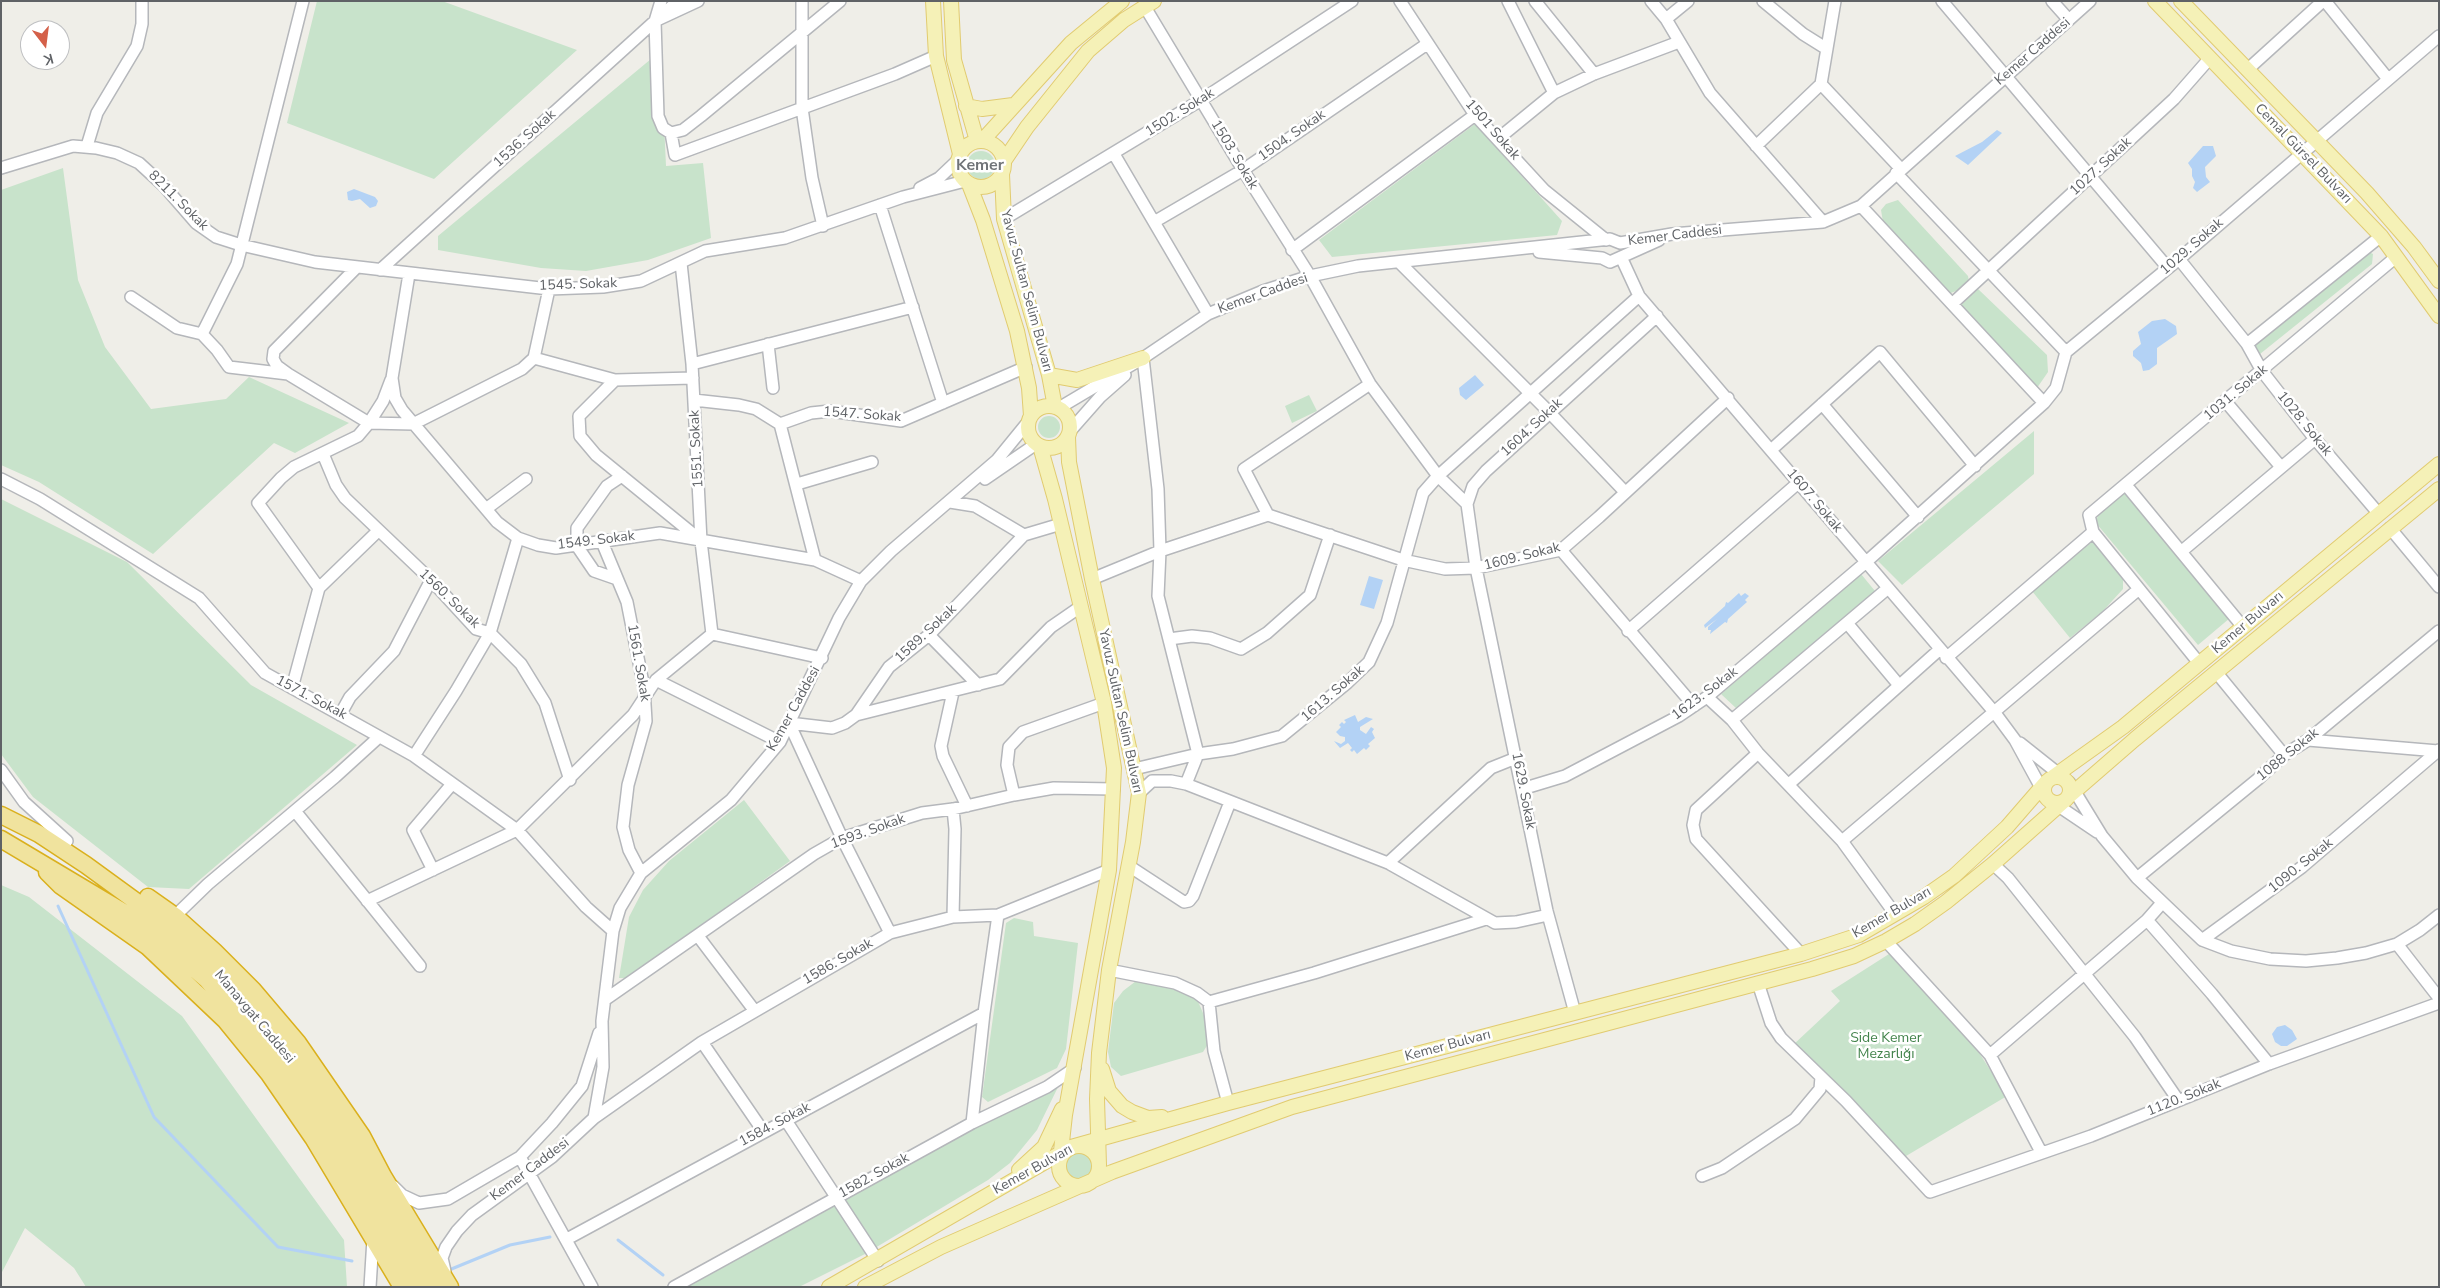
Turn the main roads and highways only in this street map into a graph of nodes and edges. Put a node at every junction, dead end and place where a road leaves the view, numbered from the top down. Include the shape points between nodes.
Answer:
1 (933, 1) edge
2 (951, 1) edge
3 (1122, 1) edge
4 (2155, 1) edge
5 (2181, 1) edge
6 (1150, 4) edge
7 (1013, 105) junction
8 (966, 106) junction
9 (980, 141) junction
10 (959, 157) junction
11 (1003, 168) junction
12 (967, 183) junction
13 (2439, 281) edge
14 (2439, 316) edge
15 (1143, 358) road end
16 (1049, 375) junction
17 (1057, 408) junction
18 (1030, 419) junction
19 (1069, 434) junction
20 (1038, 445) junction
21 (2439, 464) edge
22 (2439, 489) edge
23 (2058, 790) junction
24 (1, 815) edge
25 (39, 834) junction
26 (1, 839) edge
27 (29, 855) junction
28 (1099, 1052) junction
29 (1070, 1093) junction
30 (1183, 1116) junction
31 (1098, 1140) junction
32 (1064, 1155) junction
33 (1099, 1165) junction
34 (1086, 1184) junction
35 (1001, 1188) junction
36 (444, 1285) edge
37 (402, 1287) edge
38 (417, 1287) edge
39 (829, 1287) edge
40 (864, 1287) edge

1 - 10 main road via 936,56
2 - 8 main road via 954,60
3 - 7 main road via 1071,43
4 - 14 main road, Cemal Gürsel Bulvarı via 2382,236
5 - 13 main road, Cemal Gürsel Bulvarı via 2317,139 2414,247
6 - 11 main road via 1110,30 1088,51 1027,127
7 - 8 main road via 982,109
7 - 9 main road
8 - 9 main road
9 - 10 main road via 969,144
9 - 11 main road via 999,149
10 - 12 main road via 959,171
11 - 12 main road via 992,185 984,187
11 - 16 main road, Yavuz Sultan Selim Bulvarı via 1004,219
12 - 18 main road, Yavuz Sultan Selim Bulvarı via 1007,294 1026,367
15 - 16 main road via 1077,380
16 - 17 main road, Yavuz Sultan Selim Bulvarı
17 - 18 main road via 1040,408
17 - 19 main road via 1068,418
18 - 20 main road via 1029,434
19 - 20 main road via 1054,448
19 - 28 main road, Yavuz Sultan Selim Bulvarı via 1071,470 1138,793
20 - 29 main road, Yavuz Sultan Selim Bulvarı via 1061,524 1112,742 1114,789 1109,870
21 - 23 main road, Kemer Bulvarı via 2123,727
22 - 23 main road, Kemer Bulvarı via 2216,672
23 - 30 main road, Kemer Bulvarı via 2007,827 1954,876 1859,935 1801,954
23 - 34 main road, Kemer Bulvarı via 1993,864 1915,924 1846,958 1292,1107
24 - 25 highway, Manavgat Caddesi
25 - 36 highway, Manavgat Caddesi via 156,916 215,971 270,1031 337,1122
25 - 36 highway via 67,841 175,916 214,951 298,1043 362,1136
26 - 27 highway, Manavgat Caddesi
27 - 37 highway via 61,886 148,947 224,1020 269,1074 313,1138
27 - 38 highway, Manavgat Caddesi via 137,920 207,980 258,1039 323,1127
28 - 30 main road via 1109,1092 1122,1106 1148,1118
28 - 31 main road, Yavuz Sultan Selim Bulvarı
29 - 32 main road, Yavuz Sultan Selim Bulvarı
29 - 35 main road via 1044,1147
30 - 31 main road, Kemer Bulvarı
31 - 32 main road, Kemer Bulvarı
31 - 33 main road, Yavuz Sultan Selim Bulvarı
32 - 33 main road via 1084,1146 1097,1158
32 - 34 main road via 1059,1170 1066,1181 1079,1186
32 - 35 main road, Kemer Bulvarı
33 - 34 main road via 1096,1177
34 - 40 main road, Kemer Bulvarı via 941,1247
35 - 39 main road, Kemer Bulvarı

